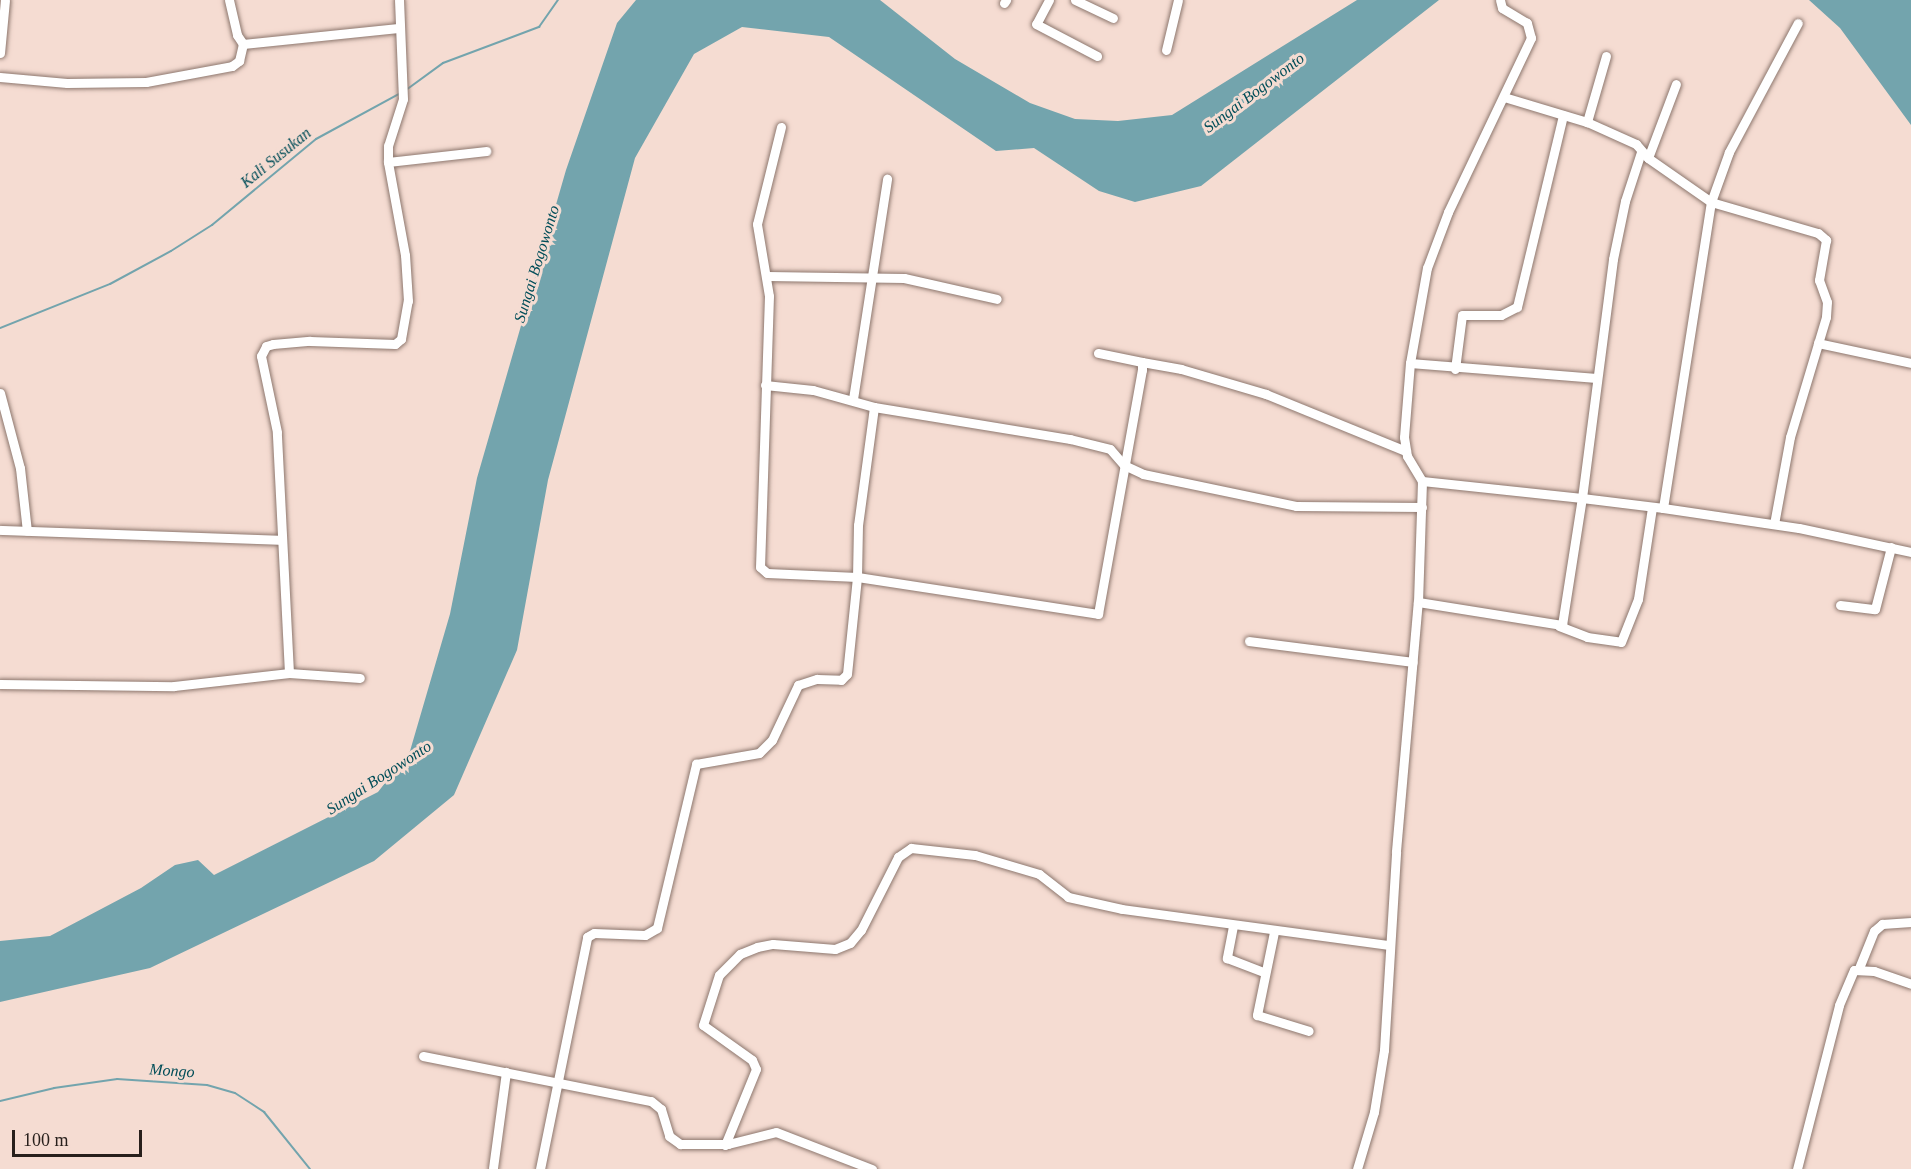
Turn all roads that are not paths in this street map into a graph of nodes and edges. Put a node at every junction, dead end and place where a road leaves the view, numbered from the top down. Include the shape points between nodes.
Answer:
1 (5, 0) edge
2 (229, 0) edge
3 (399, 0) edge
4 (1049, 0) edge
5 (1075, 0) edge
6 (1178, 0) edge
7 (1500, 0) edge
8 (1113, 18) dead end
9 (2, 20) edge
10 (1798, 23) dead end
11 (398, 28) junction
12 (243, 44) junction
13 (1166, 50) dead end
14 (0, 53) edge
15 (1098, 56) dead end
16 (1606, 56) dead end
17 (0, 77) edge
18 (1676, 84) dead end
19 (1504, 97) junction
20 (1563, 115) junction
21 (1587, 122) junction
22 (781, 128) dead end
23 (486, 151) dead end
24 (1644, 155) junction
25 (388, 162) junction
26 (887, 179) dead end
27 (1711, 202) junction
28 (767, 276) junction
29 (874, 278) junction
30 (997, 299) dead end
31 (1818, 343) junction
32 (1098, 353) dead end
33 (1142, 363) junction
34 (1410, 363) junction
35 (1911, 363) edge
36 (1455, 369) junction
37 (1596, 378) junction
38 (765, 386) junction
39 (0, 393) edge
40 (853, 399) junction
41 (874, 407) junction
42 (1406, 451) junction
43 (1124, 465) junction
44 (1422, 481) junction
45 (1581, 498) junction
46 (1422, 507) junction
47 (1652, 507) junction
48 (1663, 508) junction
49 (1774, 524) junction
50 (0, 530) edge
51 (27, 531) junction
52 (281, 540) junction
53 (1891, 547) junction
54 (1911, 552) edge
55 (857, 577) junction
56 (1418, 602) junction
57 (1840, 604) dead end
58 (1560, 626) junction
59 (1250, 641) dead end
60 (1413, 662) junction
61 (289, 673) junction
62 (360, 678) dead end
63 (0, 684) edge
64 (1911, 922) edge
65 (1233, 926) junction
66 (1274, 932) junction
67 (1389, 945) junction
68 (1860, 968) junction
69 (1264, 972) junction
70 (1911, 984) edge
71 (1309, 1031) dead end
72 (423, 1056) dead end
73 (506, 1072) junction
74 (556, 1082) junction
75 (725, 1145) junction
76 (493, 1168) edge
77 (540, 1169) edge
78 (872, 1169) edge
79 (1357, 1169) edge
80 (1797, 1169) edge

1 - 9 street
2 - 12 street
3 - 11 street
4 - 15 street via 1036,24
5 - 8 street
6 - 13 street
7 - 19 street via 1502,8 1527,23 1531,38
9 - 14 street
10 - 27 street via 1729,152
11 - 12 street
11 - 25 street via 403,99 388,146
12 - 17 street via 239,61 232,66 146,82 67,83
16 - 21 street
18 - 24 street
19 - 20 street
19 - 34 street via 1448,212 1427,268
20 - 21 street
20 - 36 street via 1517,307 1501,315 1462,315
21 - 24 street via 1636,144
22 - 28 street via 757,224
23 - 25 street
24 - 27 street
24 - 37 street via 1625,201
25 - 52 street via 405,255 408,301 402,339 395,345 310,341 273,344 266,346 261,356 277,432
26 - 29 street
27 - 31 street via 1818,233 1826,240 1818,280 1827,302
27 - 48 street
28 - 29 street
28 - 38 street
29 - 30 street via 904,278
29 - 40 street
31 - 35 street
31 - 49 street via 1790,437
32 - 33 street
33 - 42 street via 1181,369 1266,394
33 - 43 street
34 - 36 street
34 - 42 street
36 - 37 street
37 - 45 street
38 - 40 street
38 - 55 street via 761,569 767,573
39 - 51 street via 20,468
40 - 41 street
41 - 43 street via 1070,439 1110,449
41 - 55 street via 858,525
42 - 44 street
43 - 46 street via 1143,474 1296,506
43 - 55 street via 1098,614
44 - 45 street
44 - 46 street
45 - 47 street
45 - 58 street via 1564,621
46 - 56 street
47 - 48 street
47 - 58 street via 1638,599 1621,642 1587,637
48 - 49 street
49 - 53 street
50 - 51 street
51 - 52 street
52 - 61 street
53 - 54 street
53 - 57 street via 1875,609
55 - 74 street via 846,676 798,685 772,741 759,753 696,764 657,928 645,935 590,934 584,941
56 - 58 street
56 - 60 street
59 - 60 street
60 - 67 street
61 - 62 street
61 - 63 street via 174,686
64 - 68 street via 1882,924 1874,931
65 - 66 street
65 - 69 street via 1227,958
65 - 75 street via 1068,897 1039,874 975,855 917,847 906,850 898,857 861,930 850,943 835,948 772,944 757,947 740,954 719,975 703,1025 752,1060 756,1069
66 - 67 street
66 - 69 street
67 - 79 street via 1379,1087
68 - 70 street
68 - 80 street via 1854,970 1839,1005
69 - 71 street via 1257,1015
72 - 73 street
73 - 74 street
73 - 76 street
74 - 75 street via 651,1101 661,1109 672,1139 687,1145
74 - 77 street
75 - 78 street via 776,1132

